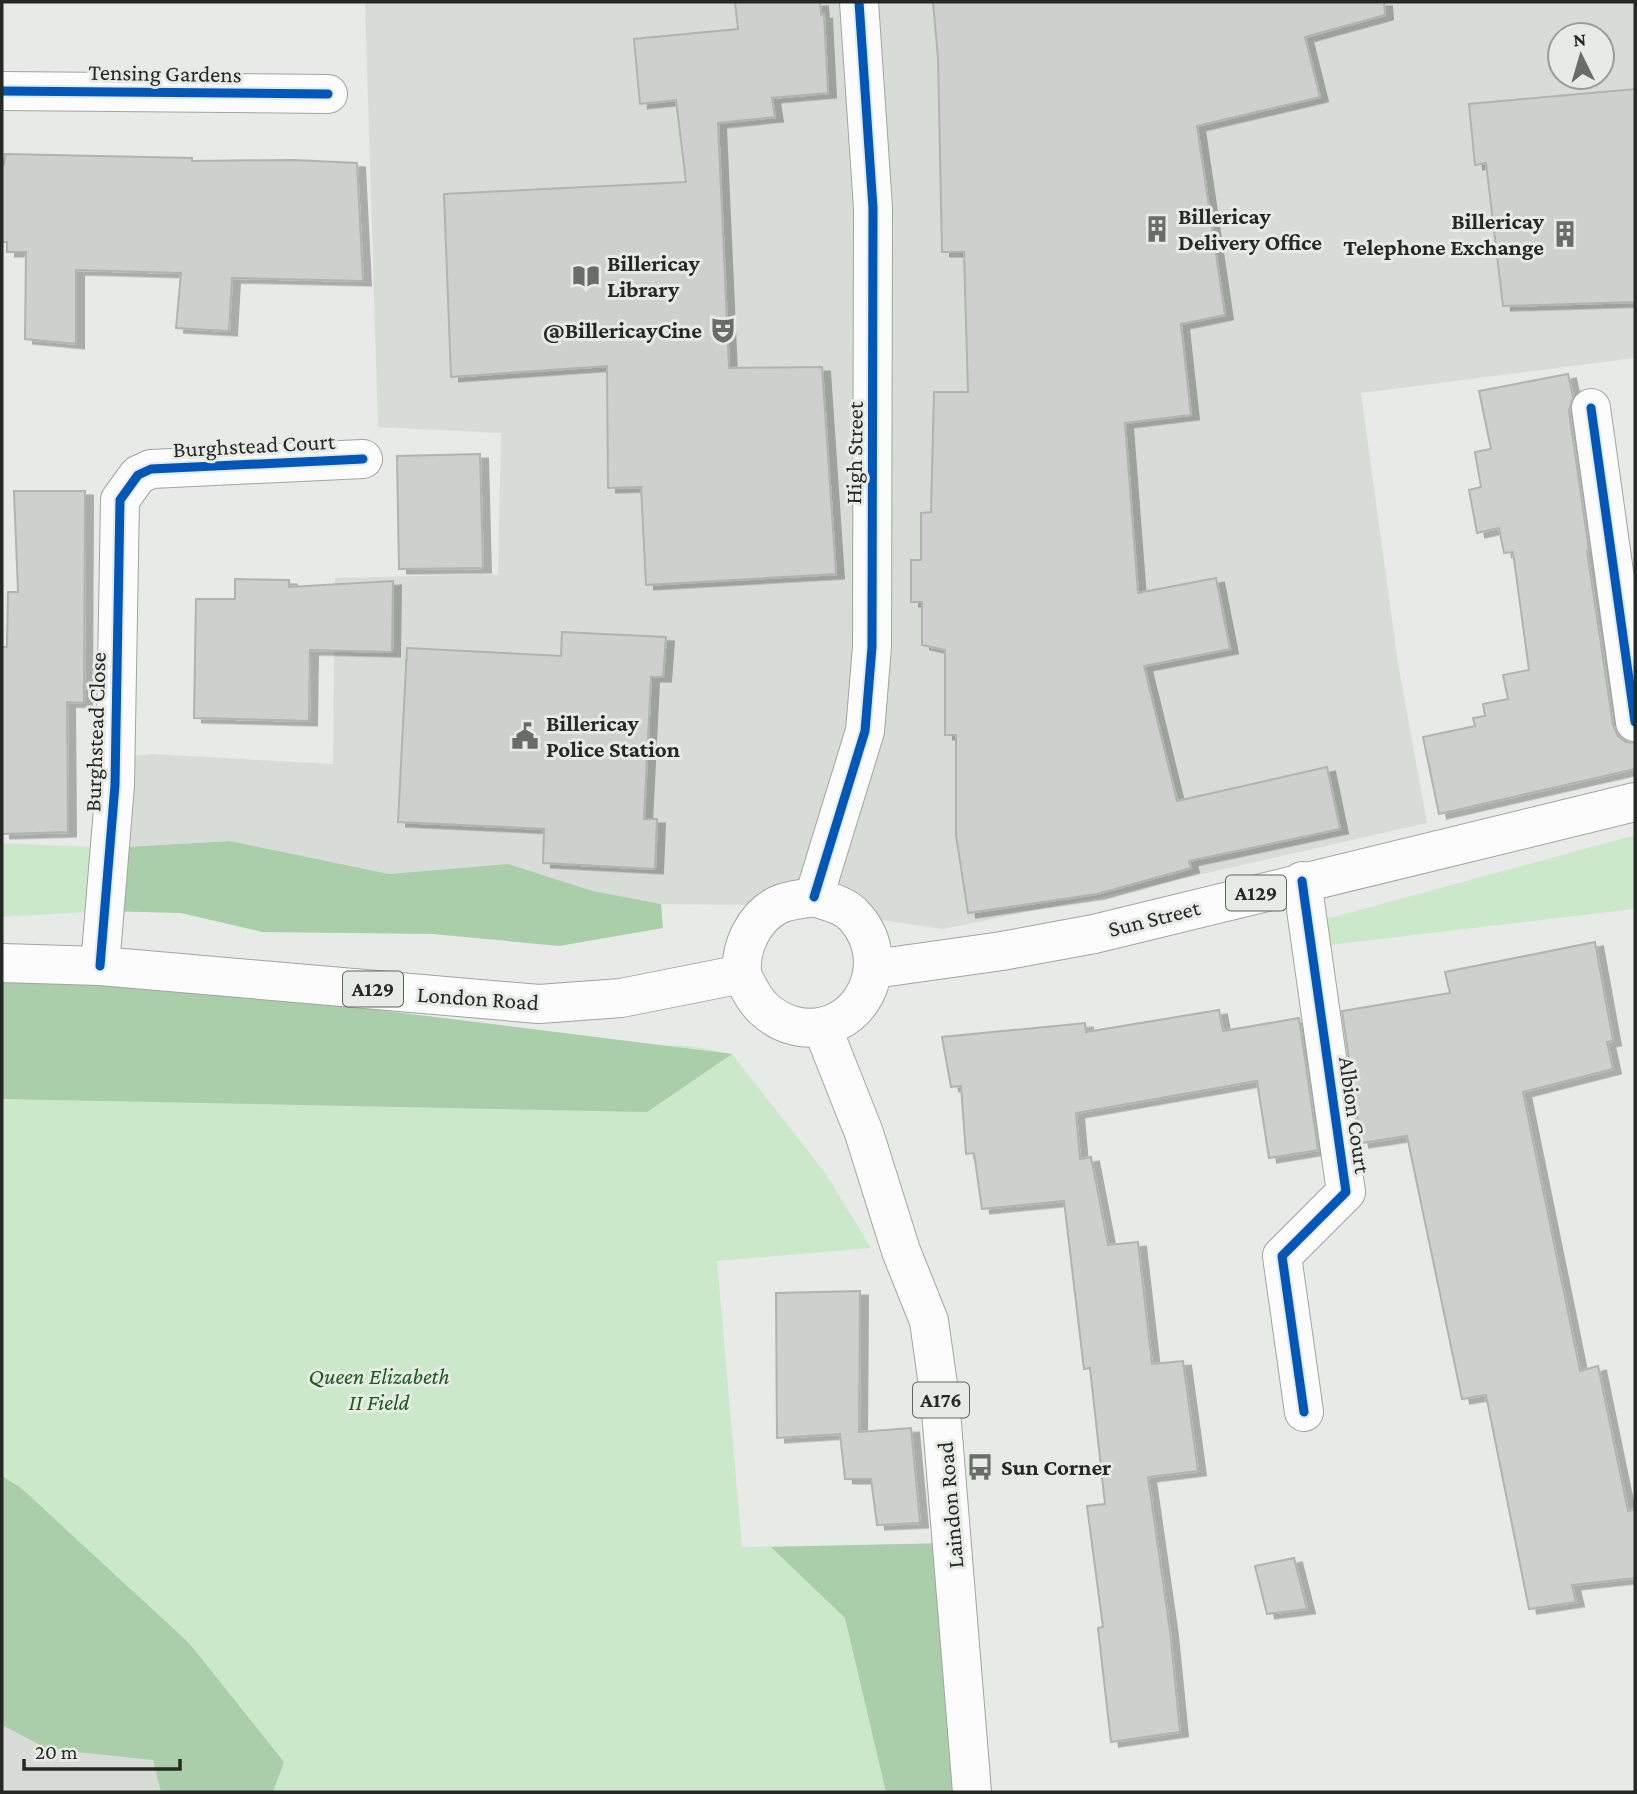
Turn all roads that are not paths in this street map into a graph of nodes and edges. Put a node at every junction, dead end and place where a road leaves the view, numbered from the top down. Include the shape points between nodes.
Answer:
1 (859, 2) edge
2 (2, 91) edge
3 (328, 94) dead end
4 (1591, 408) dead end
5 (363, 459) dead end
6 (120, 500) joint
7 (1635, 722) edge
8 (1635, 802) edge
9 (1302, 881) junction
10 (814, 897) junction
11 (2, 963) edge
12 (100, 966) junction
13 (874, 970) junction
14 (742, 974) junction
15 (822, 1027) junction
16 (1304, 1412) dead end
17 (972, 1792) edge

1 - 10 main road, High Street via 873,208 872,647 865,731
2 - 3 main road, Tensing Gardens
4 - 7 main road
5 - 6 main road, Burghstead Court via 151,469 138,475
6 - 12 main road, Burghstead Close via 115,785
8 - 9 main road, Sun Street / A129
9 - 13 main road, Sun Street / A129 via 1094,934
9 - 16 main road, Albion Court via 1346,1192 1282,1256
10 - 13 main road via 840,905 856,917 870,938
10 - 14 main road via 778,905 760,919 746,942
11 - 12 main road, London Road / A129
12 - 14 main road, London Road / A129 via 539,1004 621,998
13 - 15 main road via 856,1009
14 - 15 main road via 757,1002 780,1022
15 - 17 main road, Laindon Road / A176 via 929,1321 940,1399

